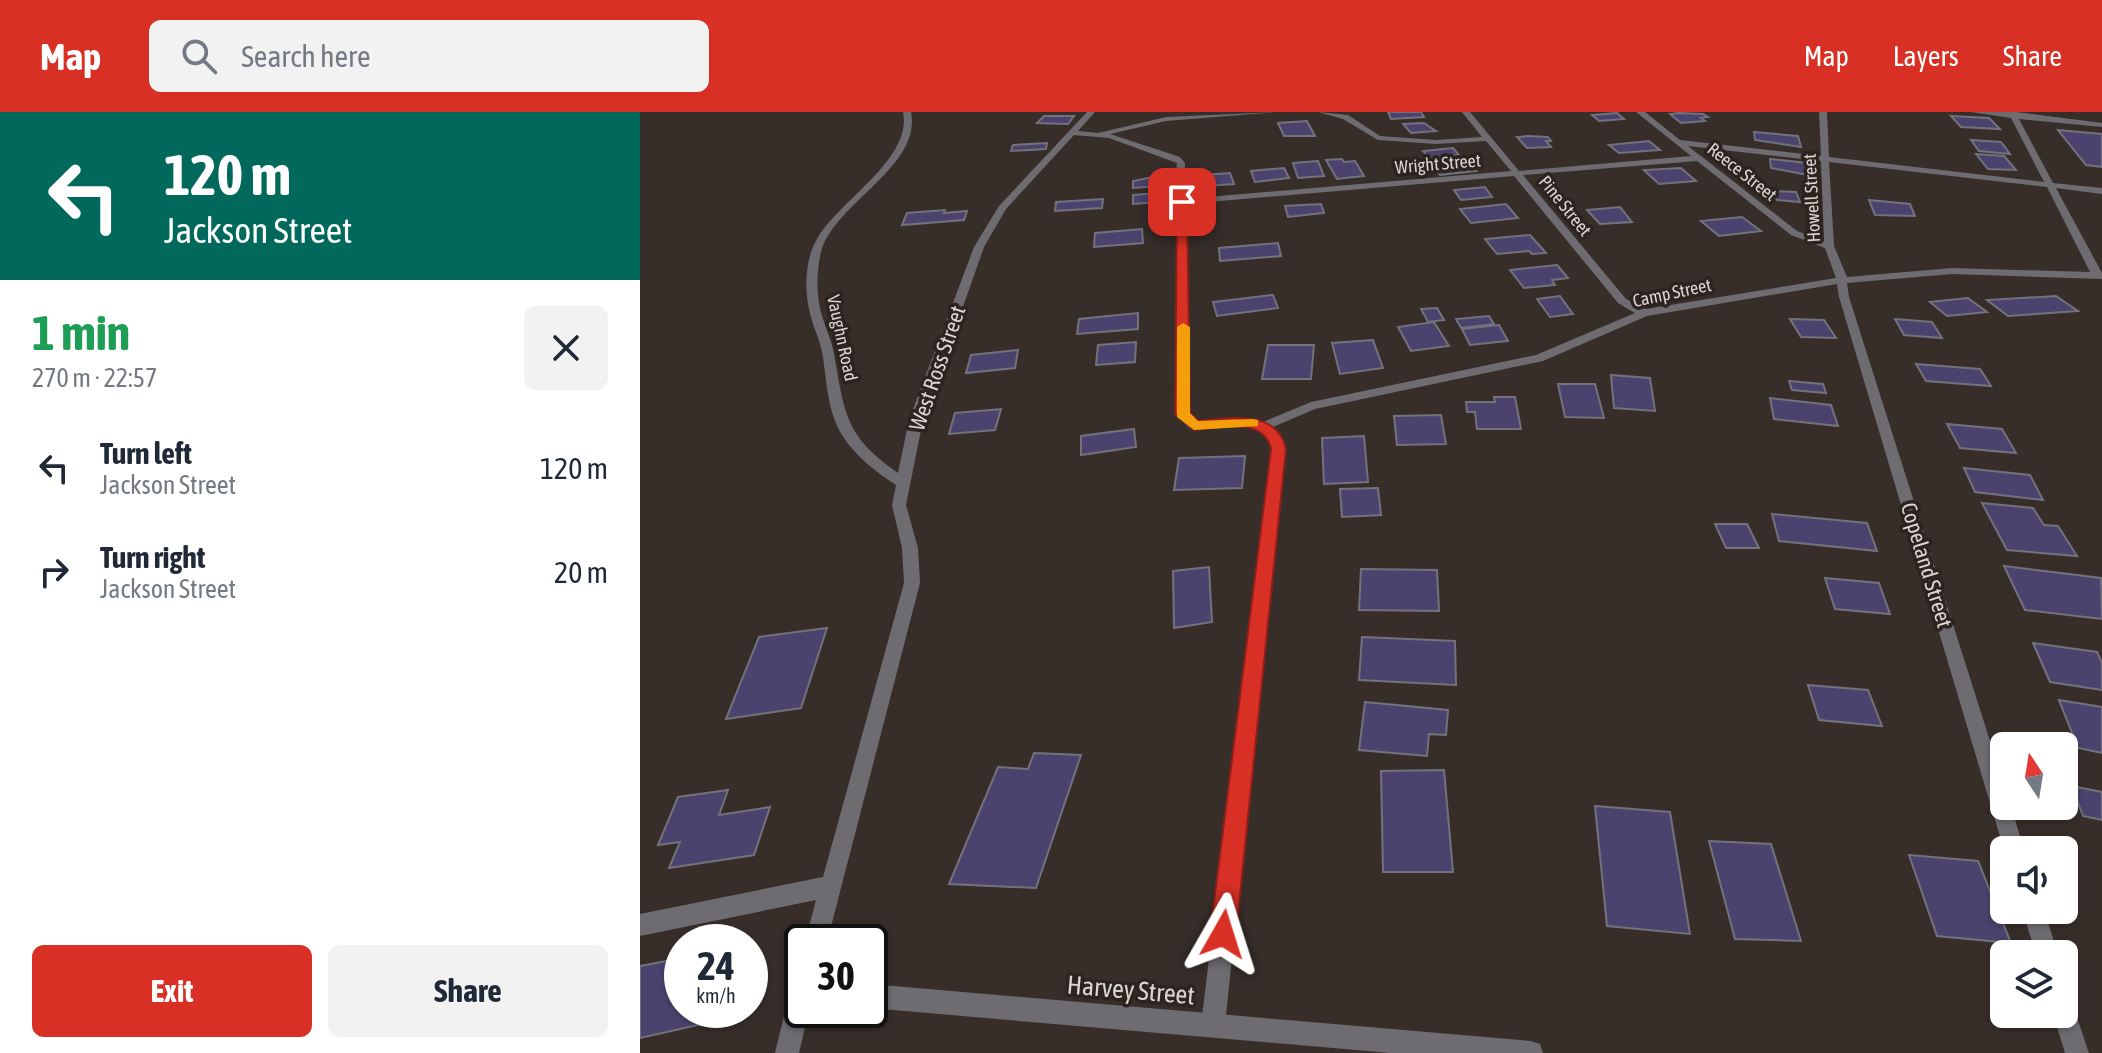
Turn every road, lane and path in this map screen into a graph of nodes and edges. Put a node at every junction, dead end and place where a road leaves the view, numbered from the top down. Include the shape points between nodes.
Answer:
1 (907, 112) edge
2 (1091, 112) edge
3 (1275, 112) edge
4 (1322, 112) edge
5 (1466, 112) edge
6 (1640, 112) edge
7 (1823, 112) edge
8 (1975, 112) edge
9 (2013, 114) edge
10 (2102, 125) edge
11 (1074, 133) junction
12 (1095, 134) junction
13 (1488, 139) junction
14 (1678, 142) junction
15 (1697, 158) junction
16 (1826, 159) junction
17 (1519, 174) junction
18 (2051, 185) junction
19 (2102, 191) edge
20 (1182, 202) junction
21 (1829, 246) junction
22 (2100, 276) edge
23 (1843, 280) junction
24 (1644, 313) junction
25 (1264, 426) junction
26 (903, 483) junction
27 (2010, 836) edge
28 (832, 886) junction
29 (821, 924) edge
30 (640, 925) edge
31 (888, 998) edge
32 (1213, 1025) junction
33 (793, 1028) edge
34 (2069, 1028) edge
35 (787, 1053) edge
36 (1531, 1053) edge
37 (2077, 1053) edge

1 - 26 street, Vaughn Road via 911,131 822,238 814,265 814,305 848,434
2 - 11 street, West Ross Street
3 - 12 street via 1166,119
4 - 13 street via 1345,117 1378,138
5 - 13 street, Pine Street
6 - 14 street, Reece Street
7 - 16 street, Howell Street
8 - 9 street
9 - 10 street
9 - 18 street
11 - 12 street
11 - 26 street, West Ross Street via 989,226 916,420
12 - 20 street via 1177,159
13 - 17 street, Pine Street
14 - 15 street, Reece Street
14 - 16 street
15 - 17 street, Wright Street
15 - 21 street, Reece Street via 1794,233
16 - 18 street
16 - 21 street, Howell Street
17 - 20 street, Wright Street
17 - 24 street, Pine Street via 1622,301
18 - 19 street
18 - 22 street
20 - 25 street via 1182,414 1194,425
21 - 23 street, Howell Street
22 - 23 street, Camp Street via 1952,271
23 - 24 street, Camp Street
23 - 27 street, Copeland Street
24 - 25 street, Camp Street via 1539,358 1311,406
25 - 32 street via 1276,436 1278,449
26 - 28 street, West Ross Street via 899,505 912,583
28 - 29 street, West Ross Street
28 - 30 street
31 - 32 street, Harvey Street
32 - 36 street, Harvey Street
33 - 35 street
34 - 37 street

